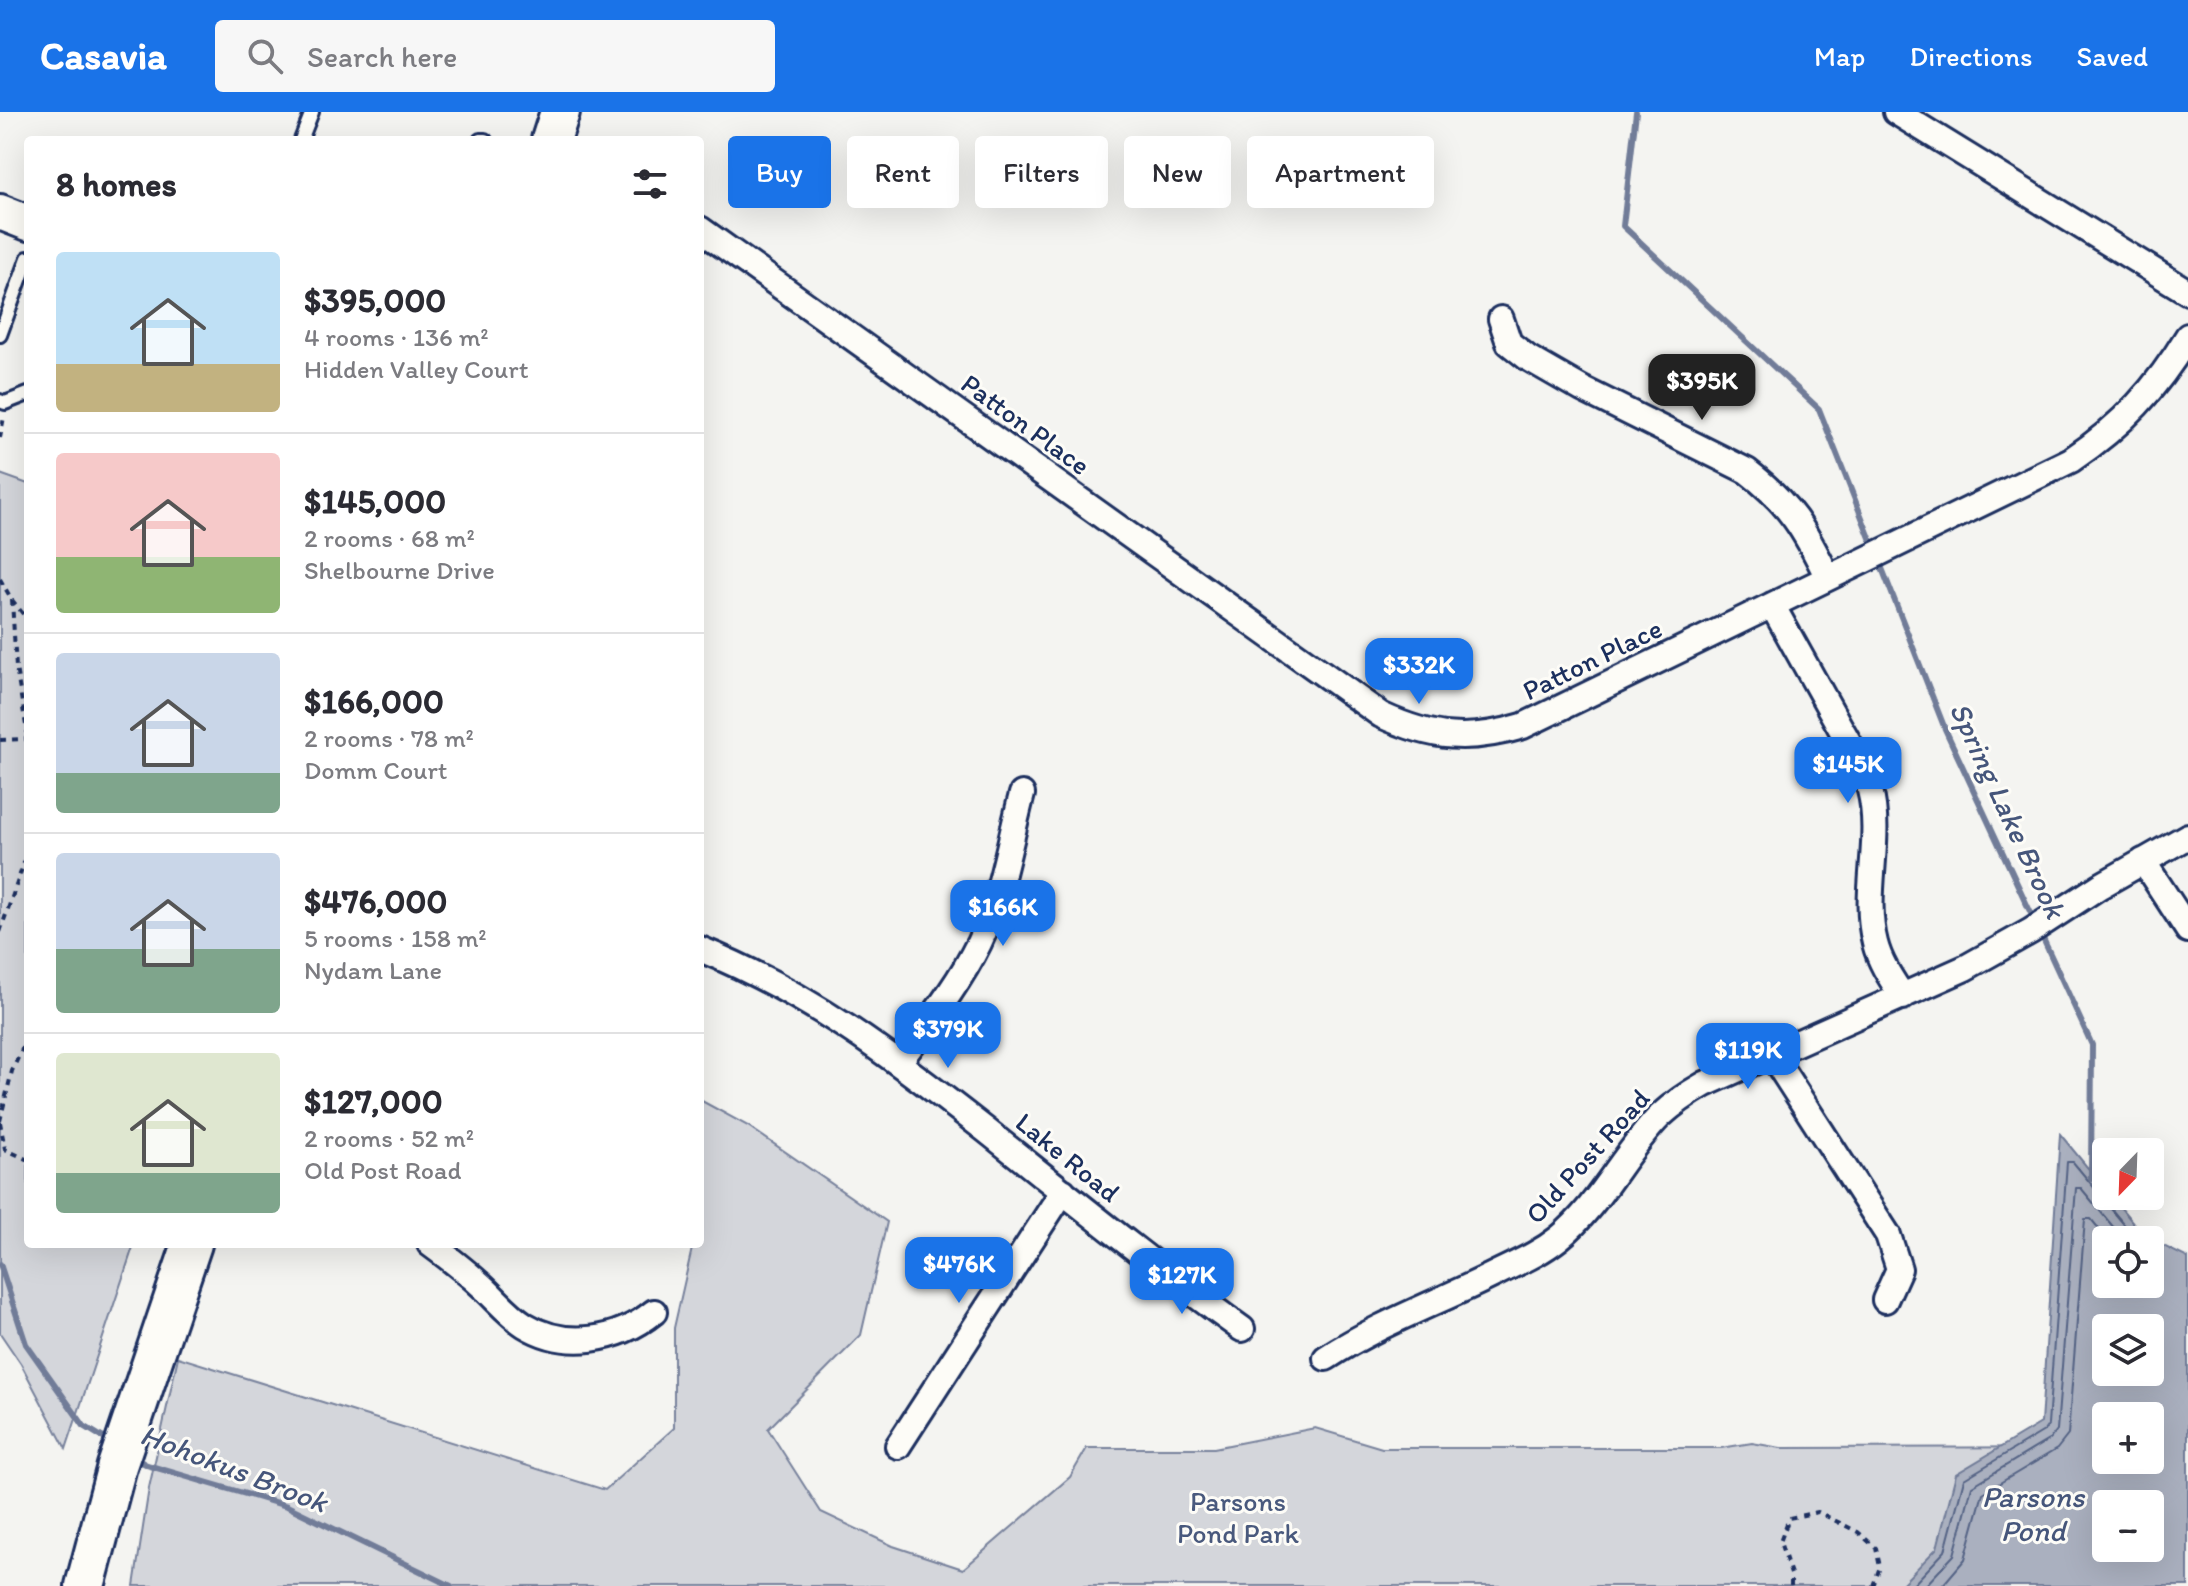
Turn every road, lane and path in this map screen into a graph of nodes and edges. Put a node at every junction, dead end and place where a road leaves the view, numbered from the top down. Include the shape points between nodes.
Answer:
1 (312, 112) edge
2 (1896, 112) edge
3 (303, 136) edge
4 (0, 212) edge
5 (24, 221) edge
6 (704, 232) edge
7 (24, 269) edge
8 (2188, 292) edge
9 (1501, 319) dead end
10 (0, 335) edge
11 (2188, 336) edge
12 (24, 396) edge
13 (0, 401) edge
14 (1828, 578) junction
15 (0, 579) edge
16 (12, 600) junction
17 (1772, 605) junction
18 (24, 615) edge
19 (24, 715) edge
20 (24, 738) edge
21 (0, 740) edge
22 (1022, 794) dead end
23 (2188, 836) edge
24 (2143, 861) junction
25 (24, 863) edge
26 (2188, 930) edge
27 (0, 932) edge
28 (704, 951) edge
29 (1903, 997) junction
30 (24, 1045) edge
31 (1772, 1055) junction
32 (899, 1062) junction
33 (0, 1122) edge
34 (24, 1158) edge
35 (1063, 1191) junction
36 (191, 1248) edge
37 (436, 1248) edge
38 (1885, 1300) dead end
39 (654, 1312) dead end
40 (1242, 1329) dead end
41 (1326, 1358) dead end
42 (898, 1446) dead end
43 (91, 1574) edge
44 (1791, 1586) edge
45 (1873, 1586) edge

1 - 3 lane
2 - 8 street
4 - 5 street
6 - 17 street, Patton Place via 1381,715 1409,728 1471,737 1523,726
7 - 10 lane
9 - 14 street via 1509,343 1528,358 1747,471 1771,489 1808,536
11 - 14 street, Patton Place via 2131,414 2071,460
12 - 13 lane
14 - 17 street, Patton Place
15 - 16 path
16 - 18 path
16 - 19 path
17 - 29 street via 1866,779 1875,823 1874,942
20 - 21 path
22 - 32 street via 994,906 979,943
23 - 24 street, Old Post Road
24 - 26 street
24 - 29 street, Old Post Road via 1998,950
25 - 27 path
28 - 32 street, Lake Road via 796,994
29 - 31 street, Old Post Road
30 - 33 path
31 - 38 street via 1888,1235 1899,1269
31 - 41 street, Old Post Road via 1679,1100 1582,1215 1537,1254 1361,1336
32 - 35 street, Lake Road
33 - 34 path via 5,1149
35 - 40 street, Lake Road
35 - 42 street
36 - 43 main road via 123,1449
37 - 39 street via 507,1312 549,1335 598,1339 622,1332
44 - 45 path via 1780,1542 1789,1518 1818,1512 1858,1532 1876,1548 1880,1567

